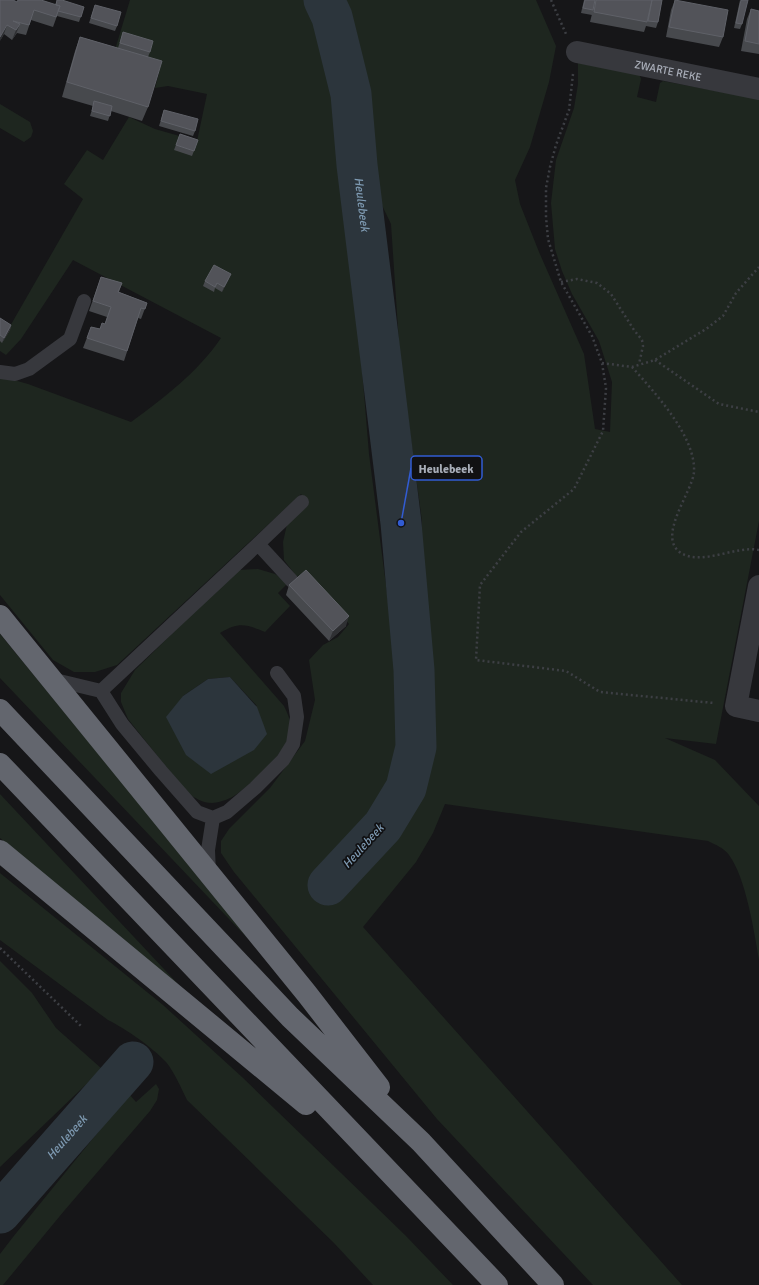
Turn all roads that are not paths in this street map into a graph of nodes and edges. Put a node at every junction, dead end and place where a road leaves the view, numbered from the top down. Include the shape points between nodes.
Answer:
1 (573, 55) road end
2 (759, 89) edge
3 (84, 301) dead end
4 (0, 372) edge
5 (302, 502) dead end
6 (258, 544) junction
7 (292, 581) edge
8 (759, 586) edge
9 (0, 616) edge
10 (277, 672) dead end
11 (51, 679) junction
12 (101, 691) junction
13 (0, 710) edge
14 (759, 711) edge
15 (0, 764) edge
16 (213, 818) junction
17 (0, 851) edge
18 (210, 874) junction
19 (421, 1142) junction
20 (386, 1170) junction
21 (497, 1285) edge
22 (553, 1285) edge

1 - 2 street, ZWARTE REKE
3 - 4 lane via 70,339 29,369 14,374
5 - 6 lane
6 - 7 lane
6 - 12 lane
8 - 14 street via 736,706
9 - 11 highway
10 - 16 lane via 294,696 297,717 293,744 283,760 255,788 227,812
11 - 12 lane
11 - 18 highway
12 - 16 lane via 122,724 196,812
13 - 19 highway via 290,1017
15 - 20 highway
16 - 18 lane via 208,850
17 - 20 highway
18 - 19 highway via 308,994
19 - 22 highway
20 - 21 highway

